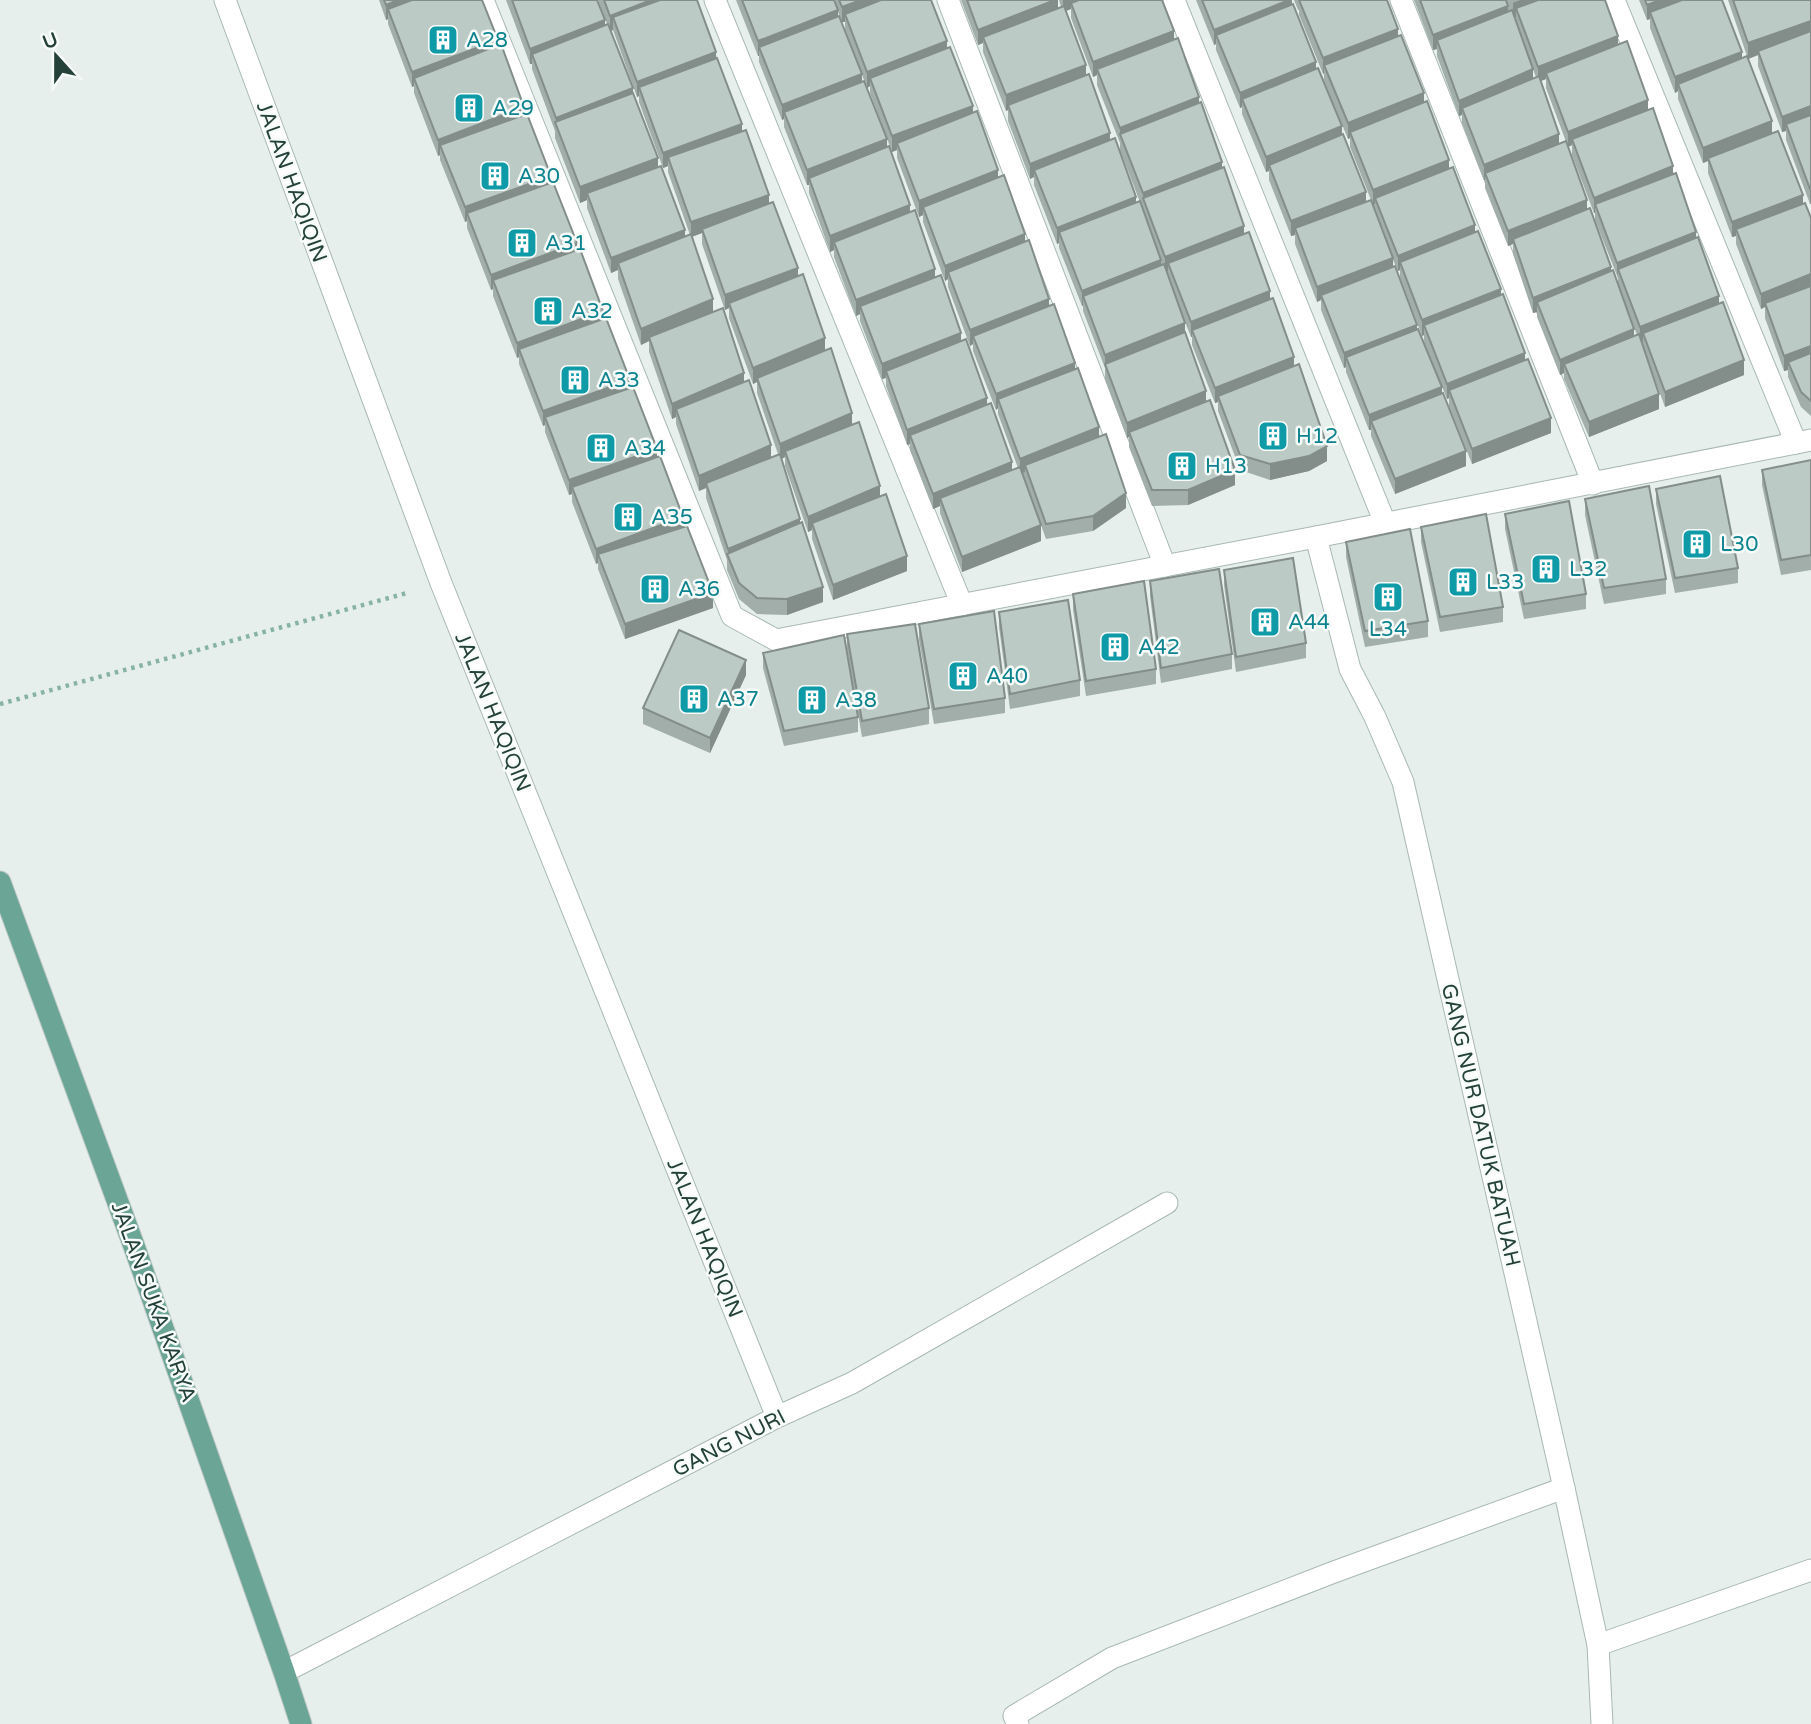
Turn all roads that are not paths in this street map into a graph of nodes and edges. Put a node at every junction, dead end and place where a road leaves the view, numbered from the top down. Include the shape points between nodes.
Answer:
1 (225, 0) edge
2 (483, 0) edge
3 (715, 0) edge
4 (948, 0) edge
5 (1174, 0) edge
6 (1401, 0) edge
7 (1614, 0) edge
8 (1804, 442) edge
9 (1593, 484) junction
10 (1385, 523) junction
11 (1317, 537) junction
12 (1166, 566) junction
13 (962, 604) junction
14 (0, 882) edge
15 (6, 914) edge
16 (1167, 1203) dead end
17 (777, 1417) junction
18 (1564, 1488) junction
19 (1811, 1570) edge
20 (1598, 1645) junction
21 (284, 1672) junction
22 (301, 1724) edge
23 (1018, 1724) edge
24 (1602, 1724) edge

1 - 17 street, JALAN HAQIQIN via 441,583
2 - 13 street via 732,616 776,640
3 - 13 street
4 - 12 street
5 - 10 street
6 - 9 street
7 - 8 street
8 - 9 street
9 - 10 street
10 - 11 street
11 - 12 street
11 - 18 street, GANG NUR DATUK BATUAH via 1350,669 1403,782
12 - 13 street
14 - 15 main road, JALAN SUKA KARYA
15 - 21 main road, JALAN SUKA KARYA via 134,1246
16 - 17 street, GANG NURI via 852,1383
17 - 21 street, GANG NURI
18 - 20 street, GANG NUR DATUK BATUAH
18 - 23 street via 1112,1658 1014,1716
19 - 20 street
20 - 24 street, GANG NUR DATUK BATUAH
21 - 22 main road, JALAN SUKA KARYA

